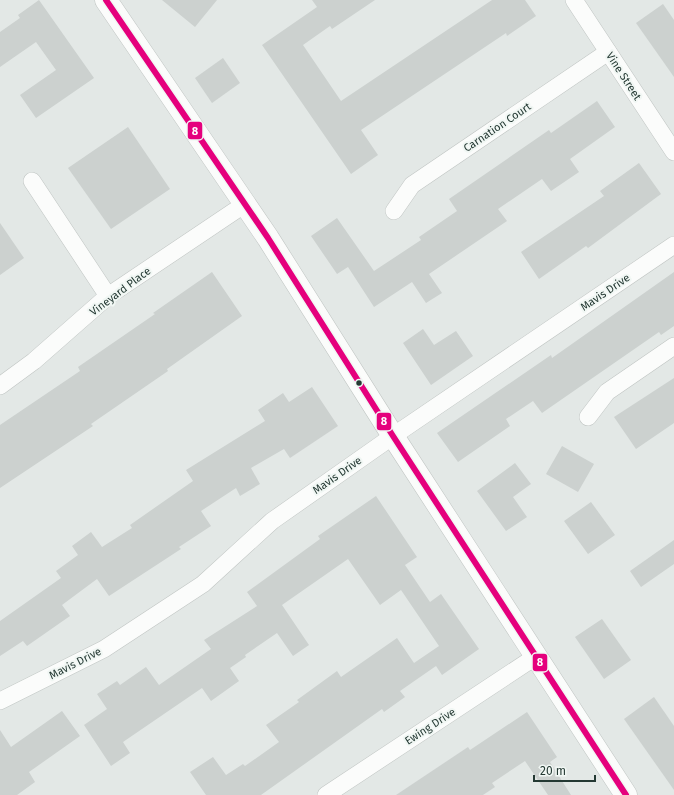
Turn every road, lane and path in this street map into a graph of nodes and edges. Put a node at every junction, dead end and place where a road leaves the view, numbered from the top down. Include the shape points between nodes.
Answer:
1 (106, 0) edge
2 (574, 0) edge
3 (608, 52) junction
4 (674, 152) edge
5 (32, 181) dead end
6 (245, 204) junction
7 (394, 211) dead end
8 (674, 245) edge
9 (108, 296) junction
10 (674, 346) edge
11 (0, 386) edge
12 (588, 417) dead end
13 (393, 436) junction
14 (535, 657) junction
15 (0, 701) edge
16 (332, 793) edge
17 (626, 795) edge

1 - 6 street
2 - 3 street, Vine Street
3 - 4 street, Vine Street
3 - 7 street, Carnation Court via 412,185
5 - 9 street
6 - 9 street, Vineyard Place
6 - 13 street
8 - 13 street, Mavis Drive
9 - 11 street, Vineyard Place via 34,361
10 - 12 street via 607,392
13 - 14 street
13 - 15 street, Mavis Drive via 272,521 203,584 104,649
14 - 16 street, Ewing Drive
14 - 17 street

